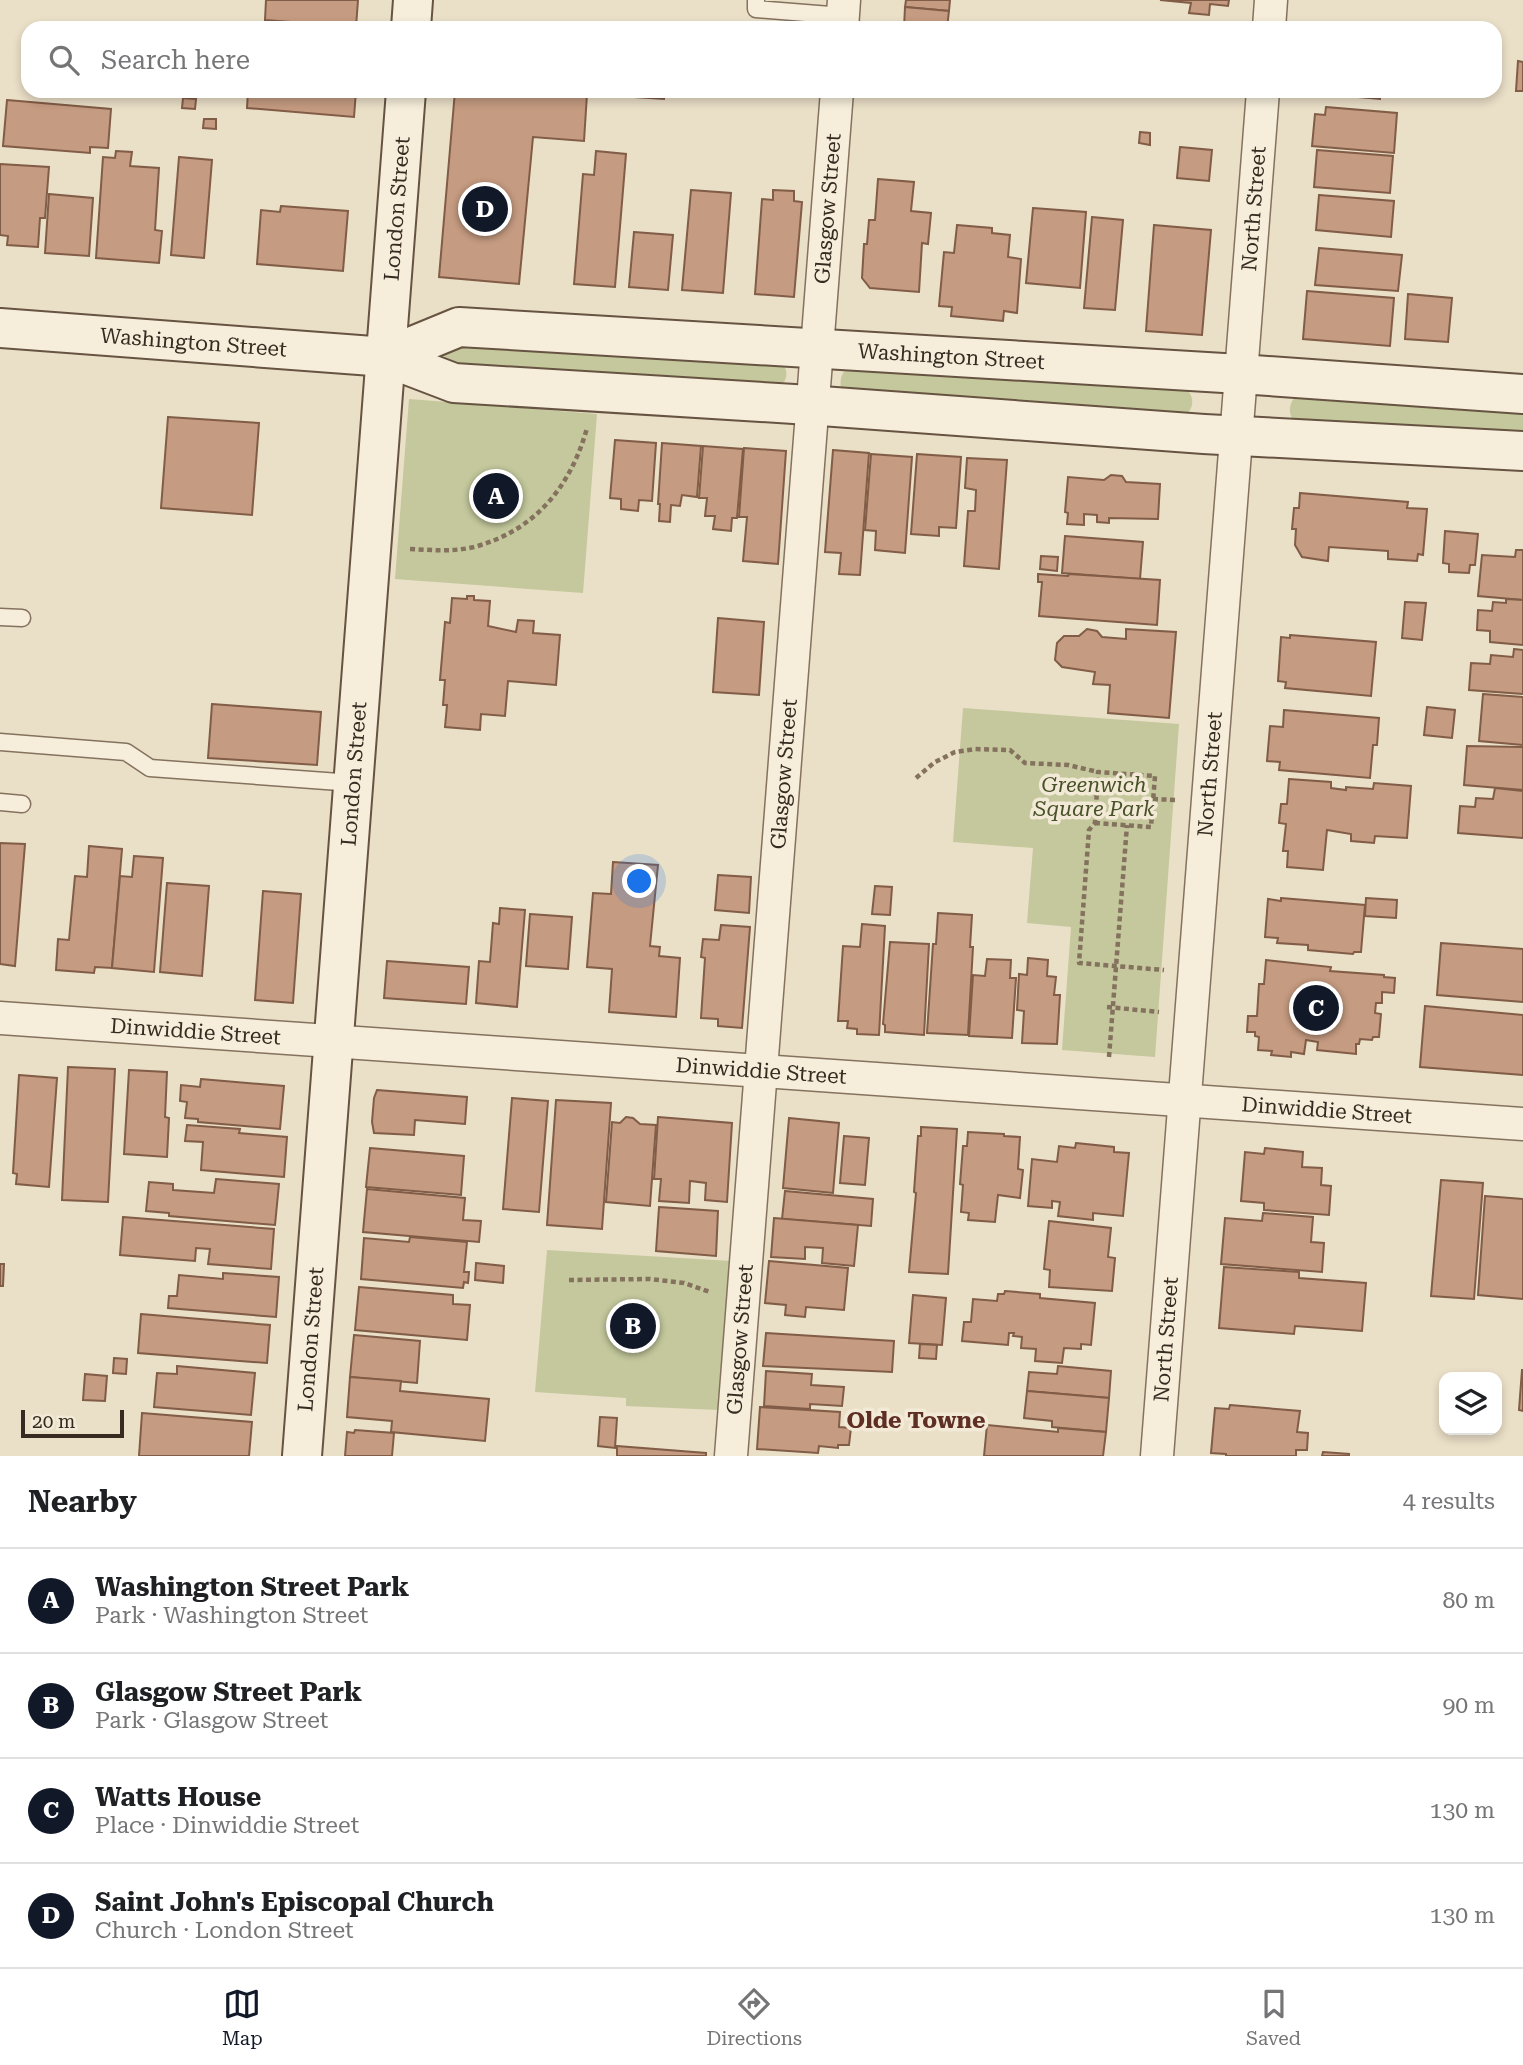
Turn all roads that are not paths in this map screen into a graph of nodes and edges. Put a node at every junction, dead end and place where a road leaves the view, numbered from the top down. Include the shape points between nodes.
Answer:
1 (413, 0) edge
2 (756, 0) edge
3 (1271, 0) edge
4 (843, 15) edge
5 (412, 21) edge
6 (1270, 21) edge
7 (405, 98) edge
8 (836, 98) edge
9 (1262, 98) edge
10 (0, 328) edge
11 (816, 351) junction
12 (386, 357) junction
13 (1240, 374) junction
14 (1523, 394) edge
15 (813, 405) junction
16 (1236, 436) junction
17 (1523, 451) edge
18 (0, 617) edge
19 (22, 618) dead end
20 (0, 742) edge
21 (353, 783) junction
22 (0, 802) edge
23 (22, 804) dead end
24 (0, 1018) edge
25 (334, 1041) junction
26 (760, 1071) junction
27 (1184, 1100) junction
28 (1523, 1124) edge
29 (302, 1456) edge
30 (731, 1456) edge
31 (1157, 1456) edge

1 - 5 street
2 - 4 lane via 756,9
3 - 6 street
7 - 12 street, London Street
8 - 11 street, Glasgow Street
9 - 13 street, North Street
10 - 12 street, Washington Street
11 - 12 street, Washington Street via 459,327
11 - 13 street, Washington Street
11 - 15 street, Glasgow Street
12 - 15 street, Washington Street via 454,383
12 - 21 street, London Street
13 - 14 street, Washington Street
13 - 16 street, North Street
15 - 16 street, Washington Street
15 - 26 street, Glasgow Street
16 - 17 street, Washington Street
16 - 27 street, North Street
18 - 19 lane
20 - 21 lane via 126,752 150,768
21 - 25 street, London Street
22 - 23 lane
24 - 25 street, Dinwiddie Street
25 - 26 street, Dinwiddie Street
25 - 29 street, London Street
26 - 27 street, Dinwiddie Street
26 - 30 street, Glasgow Street
27 - 28 street, Dinwiddie Street
27 - 31 street, North Street

